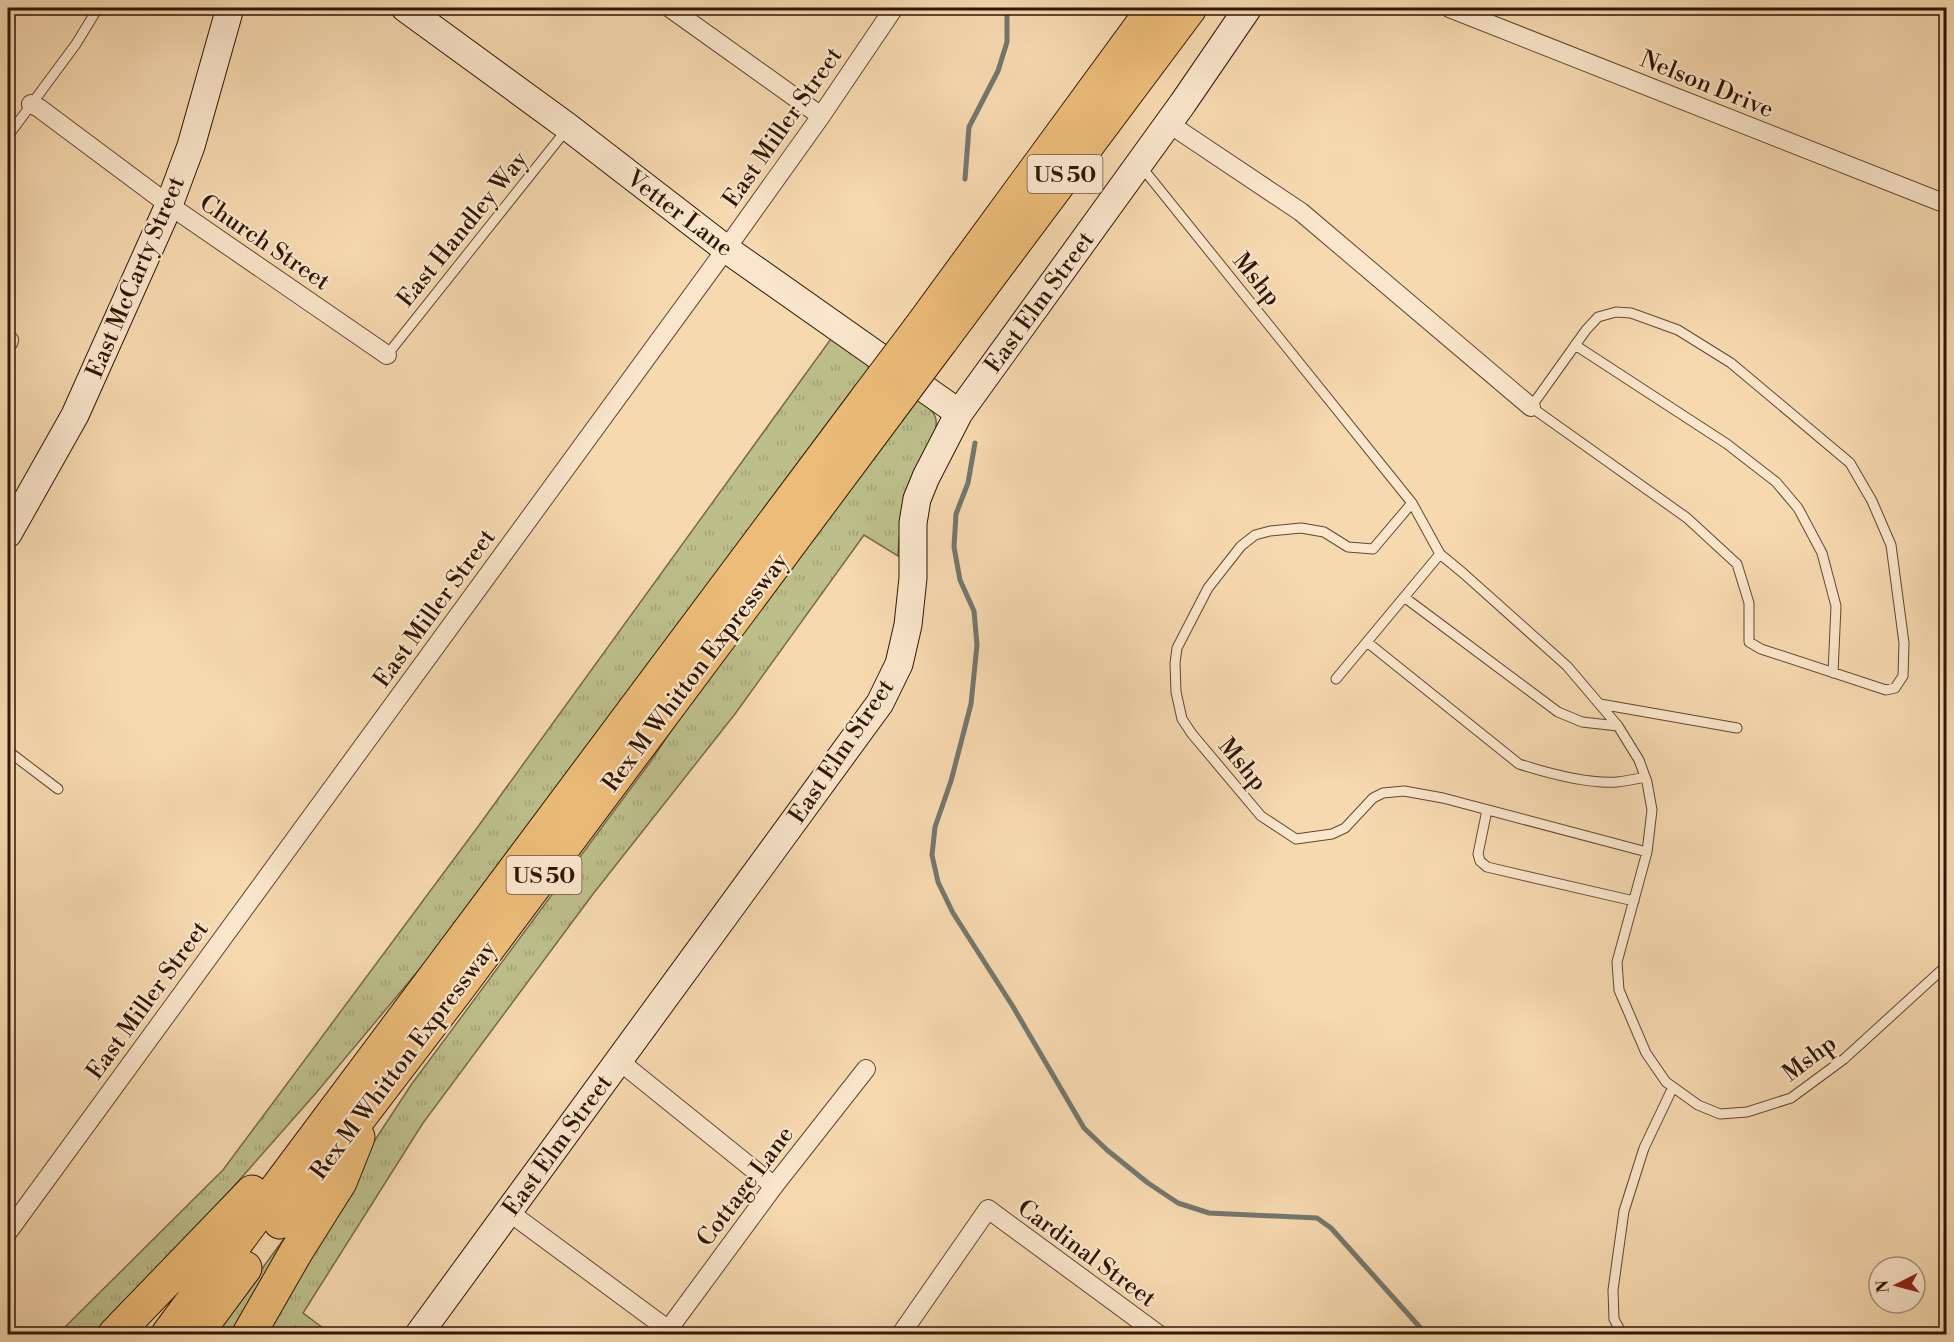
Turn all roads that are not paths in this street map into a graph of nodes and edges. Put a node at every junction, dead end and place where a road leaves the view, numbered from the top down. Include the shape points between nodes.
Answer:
1 (98, 8) edge
2 (230, 8) edge
3 (405, 8) edge
4 (670, 8) edge
5 (894, 8) edge
6 (1154, 8) edge
7 (1190, 8) edge
8 (1248, 8) edge
9 (1449, 8) edge
10 (31, 104) junction
11 (821, 116) junction
12 (1168, 123) junction
13 (568, 127) junction
14 (8, 136) edge
15 (1139, 163) junction
16 (1947, 204) edge
17 (169, 205) junction
18 (726, 249) junction
19 (930, 335) junction
20 (1575, 345) junction
21 (387, 355) joint
22 (1531, 407) junction
23 (959, 413) junction
24 (1412, 503) junction
25 (8, 534) edge
26 (1440, 554) junction
27 (1404, 597) junction
28 (1367, 642) junction
29 (1833, 673) junction
30 (1336, 679) dead end
31 (1600, 704) junction
32 (1618, 726) junction
33 (1737, 728) dead end
34 (8, 751) edge
35 (1645, 777) junction
36 (58, 789) dead end
37 (1487, 810) junction
38 (1647, 852) junction
39 (1634, 901) junction
40 (1947, 966) edge
41 (618, 1060) junction
42 (866, 1069) dead end
43 (1673, 1087) junction
44 (361, 1095) junction
45 (774, 1186) junction
46 (509, 1212) junction
47 (8, 1232) edge
48 (669, 1333) edge
49 (115, 1335) edge
50 (168, 1335) edge
51 (196, 1335) edge
52 (249, 1335) edge
53 (419, 1335) edge
54 (901, 1335) edge
55 (1158, 1335) edge
56 (1622, 1335) edge

1 - 10 lane
2 - 17 street, East McCarty Street via 191,146
3 - 13 street, Vetter Lane
4 - 11 street
5 - 11 street, East Miller Street
6 - 19 highway, Rex M Whitton Expressway / US 50
7 - 19 highway, Rex M Whitton Expressway / US 50
8 - 12 street, East Elm Street
9 - 16 street, Nelson Drive
10 - 14 lane
10 - 17 street, Church Street
11 - 18 street, East Miller Street
12 - 15 street, East Elm Street
12 - 22 street via 1301,212
13 - 18 street, Vetter Lane
13 - 21 lane, East Handley Way
15 - 23 street, East Elm Street
15 - 24 lane, Mshp
17 - 21 street, Church Street
17 - 25 street, East McCarty Street via 75,415
18 - 23 street, Vetter Lane
18 - 47 street, East Miller Street
19 - 44 highway, Rex M Whitton Expressway / US 50, bridge via 587,817
20 - 22 lane
20 - 29 lane via 1727,444 1776,482 1798,508 1822,553 1836,606
20 - 29 lane via 1599,317 1616,312 1631,313 1678,330 1731,363 1850,463 1891,545 1904,643 1903,676 1895,688 1886,690
22 - 29 lane via 1687,518 1737,564 1749,603 1749,642
23 - 41 street, East Elm Street via 917,499 909,625 899,664 880,703
24 - 26 lane, Mshp
24 - 37 lane, Mshp via 1373,549 1348,547 1324,532 1301,528 1256,535 1241,546 1208,588 1177,648 1177,702 1192,734 1247,800 1261,816 1296,839 1332,834 1345,828 1373,798 1383,793 1422,793
26 - 27 lane
26 - 31 lane, Mshp via 1567,666
27 - 28 lane
27 - 32 lane via 1558,712 1582,722
28 - 30 lane
28 - 35 lane via 1519,764 1546,773 1594,780 1616,782
31 - 32 lane, Mshp
31 - 33 lane
32 - 35 lane, Mshp
34 - 36 lane
35 - 38 lane, Mshp via 1652,810
37 - 38 lane, Mshp
37 - 39 lane via 1478,854 1487,867
38 - 39 lane, Mshp
39 - 43 lane, Mshp via 1617,962 1619,990 1646,1053
40 - 43 lane, Mshp via 1844,1059 1791,1098 1747,1112 1720,1114 1698,1106
41 - 45 street
41 - 46 street, East Elm Street
42 - 45 street, Cottage Lane
43 - 56 lane via 1644,1148 1624,1211 1612,1290 1614,1319
44 - 49 highway
44 - 50 highway, Rex M Whitton Expressway / US 50
44 - 51 highway, Rex M Whitton Expressway / US 50 via 298,1196
44 - 52 highway via 340,1182
45 - 48 street, Cottage Lane
46 - 48 street
46 - 53 street, East Elm Street
54 - 55 street, Cardinal Street via 988,1209

